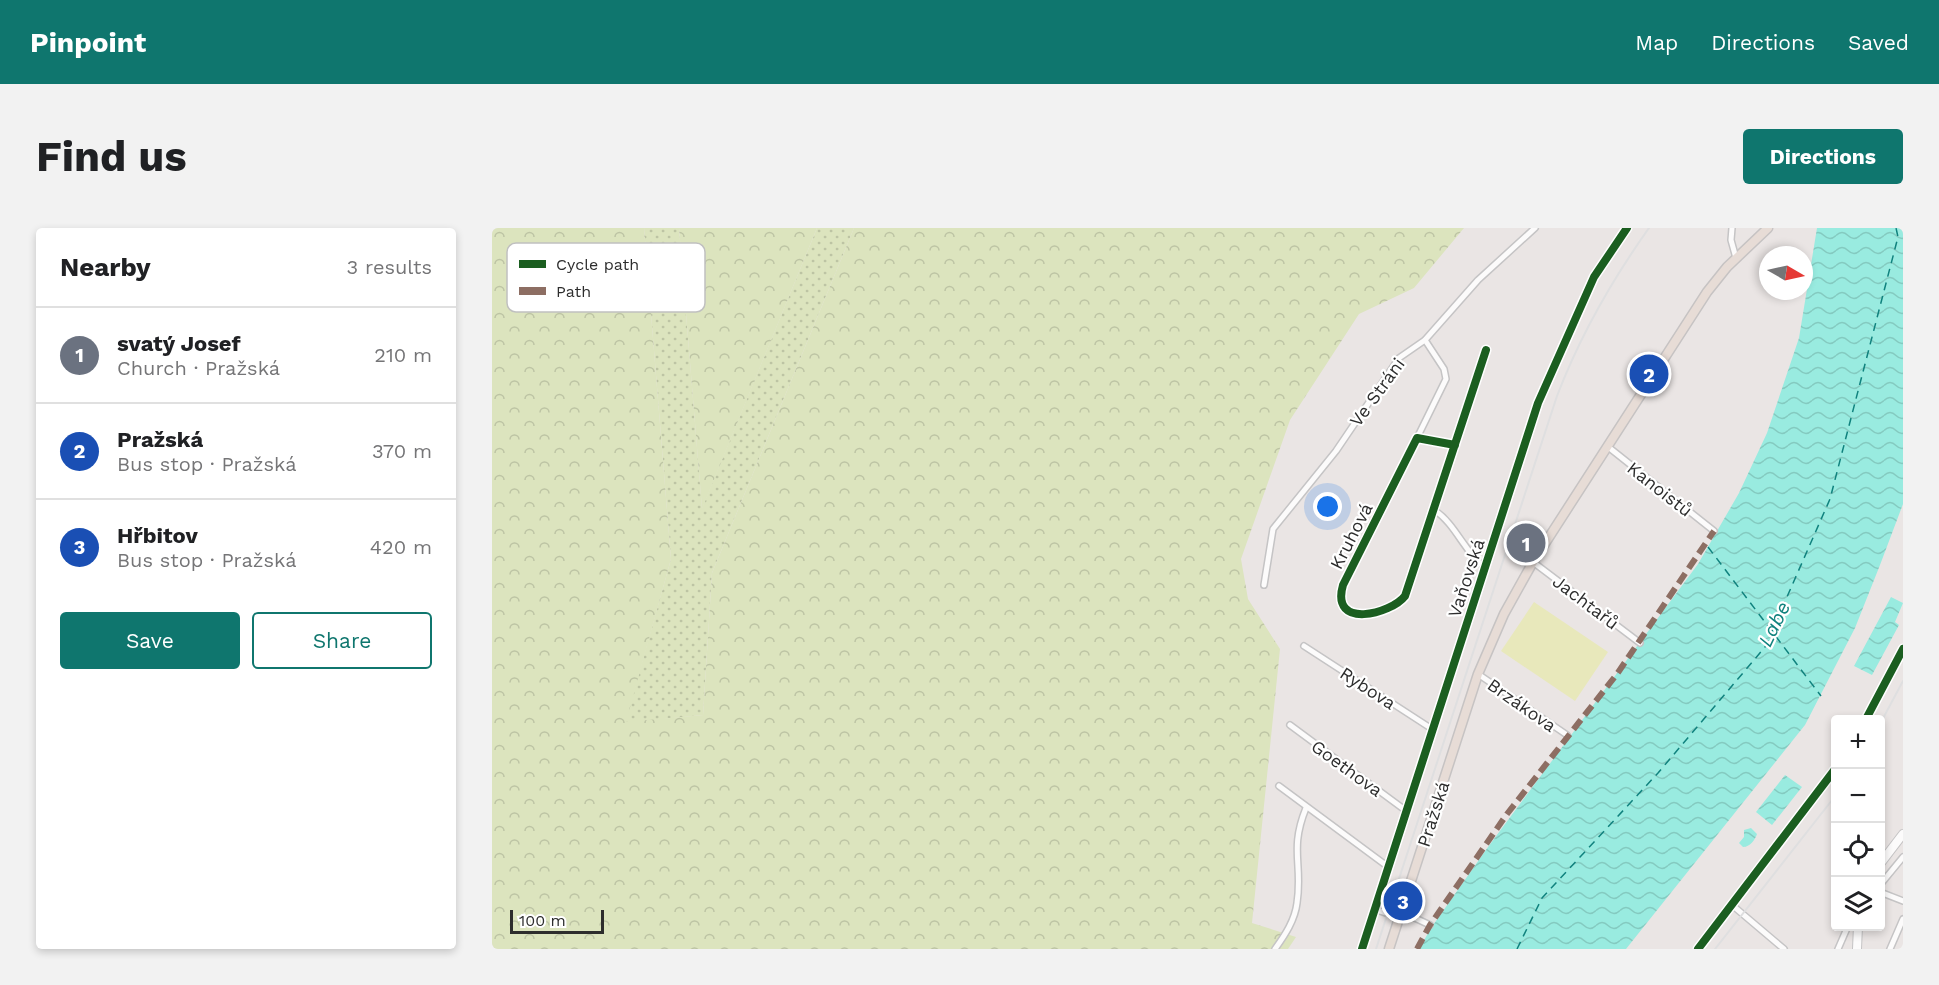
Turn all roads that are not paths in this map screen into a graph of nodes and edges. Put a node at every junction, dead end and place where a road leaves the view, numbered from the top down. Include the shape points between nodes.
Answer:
1 (1535, 228) edge
2 (1627, 228) edge
3 (1732, 228) edge
4 (1767, 228) edge
5 (1736, 258) junction
6 (1425, 340) junction
7 (1486, 350) dead end
8 (1417, 438) junction
9 (1455, 445) junction
10 (1607, 447) junction
11 (1434, 510) junction
12 (1714, 531) dead end
13 (1533, 562) junction
14 (1485, 568) junction
15 (1263, 585) dead end
16 (1640, 642) dead end
17 (1304, 646) dead end
18 (1903, 649) edge
19 (1478, 674) junction
20 (1869, 715) edge
21 (1290, 725) dead end
22 (1432, 729) junction
23 (1567, 735) dead end
24 (1835, 769) edge
25 (1279, 786) dead end
26 (1306, 808) junction
27 (1405, 810) junction
28 (1903, 834) edge
29 (1903, 857) edge
30 (1885, 859) edge
31 (1388, 866) junction
32 (1885, 880) edge
33 (1885, 894) edge
34 (1903, 901) edge
35 (1732, 905) junction
36 (1374, 909) junction
37 (1401, 915) junction
38 (1903, 920) edge
39 (1430, 925) dead end
40 (1846, 931) edge
41 (1858, 931) edge
42 (1275, 949) edge
43 (1362, 949) edge
44 (1389, 949) edge
45 (1698, 949) edge
46 (1784, 949) edge
47 (1838, 949) edge
48 (1857, 949) edge
49 (1890, 949) edge

1 - 6 street, Ve Stráni via 1478,280
2 - 14 street, Vaňovská via 1594,276 1546,382
3 - 5 street
4 - 5 main road, Pražská
5 - 10 main road, Pražská via 1707,292
6 - 8 street, Kruhová via 1446,379
6 - 15 street, Ve Stráni via 1399,358 1336,451 1273,529
7 - 9 street, Kruhová
8 - 9 street
8 - 11 street, Kruhová via 1343,585 1341,601 1345,610 1363,614 1403,599
9 - 11 street, Kruhová
10 - 12 street, Kanoistů
10 - 13 main road, Pražská
11 - 14 street via 1442,515 1472,558
13 - 16 street, Jachtařů
13 - 19 main road, Pražská via 1504,614
14 - 22 street, Vaňovská
17 - 22 street, Rybova
18 - 20 street
19 - 23 street, Brzákova
19 - 37 main road, Pražská
21 - 27 street, Goethova
22 - 27 street, Vaňovská
24 - 35 street
25 - 26 street
26 - 31 street
26 - 42 street via 1296,839 1297,904 1288,930
27 - 31 street, Vaňovská
28 - 30 main road
29 - 32 street
31 - 36 street, Vaňovská
33 - 34 street
35 - 45 street
35 - 46 street
36 - 37 street
36 - 43 street, Vaňovská
37 - 39 street
37 - 44 main road, Pražská
38 - 49 street
40 - 47 street
41 - 48 main road

